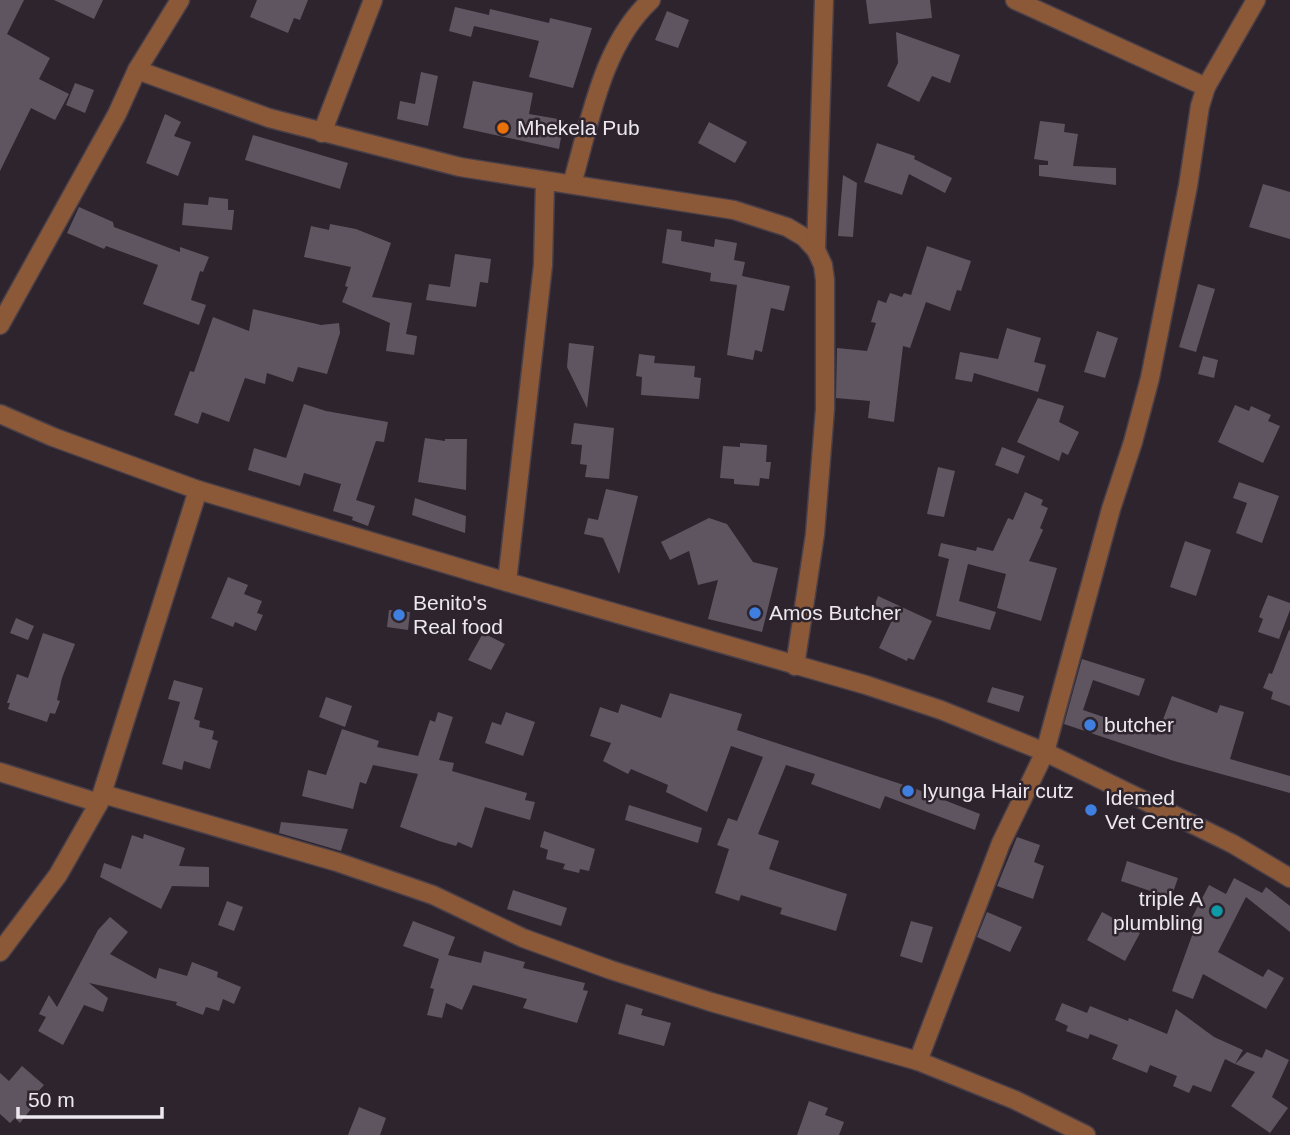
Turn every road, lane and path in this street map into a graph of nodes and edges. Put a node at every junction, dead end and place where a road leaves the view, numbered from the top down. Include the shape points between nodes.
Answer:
1 (180, 0) edge
2 (373, 0) edge
3 (651, 0) edge
4 (824, 0) edge
5 (1015, 0) edge
6 (1256, 0) edge
7 (137, 70) junction
8 (1206, 88) junction
9 (322, 134) junction
10 (545, 182) junction
11 (572, 184) junction
12 (816, 250) junction
13 (0, 325) edge
14 (0, 414) edge
15 (198, 490) junction
16 (507, 582) junction
17 (795, 666) junction
18 (1045, 752) junction
19 (0, 772) edge
20 (101, 799) junction
21 (1290, 878) edge
22 (0, 952) edge
23 (918, 1062) junction
24 (1086, 1135) edge

1 - 7 street
2 - 9 street
3 - 11 street via 636,13 601,82
4 - 12 street
5 - 8 street
6 - 8 street
7 - 9 street
7 - 13 street
8 - 18 street via 1150,378
9 - 10 street
10 - 11 street
10 - 16 street via 543,265
11 - 12 street via 734,211 787,227
12 - 17 street via 825,280 825,410 815,534
14 - 15 street
15 - 16 street
15 - 20 street
16 - 17 street
17 - 18 street via 941,710
18 - 21 street via 1233,844
18 - 23 street via 1001,843
19 - 20 street
20 - 22 street via 58,875
20 - 23 street via 349,866 433,895 523,938 624,974
23 - 24 street via 1015,1100

